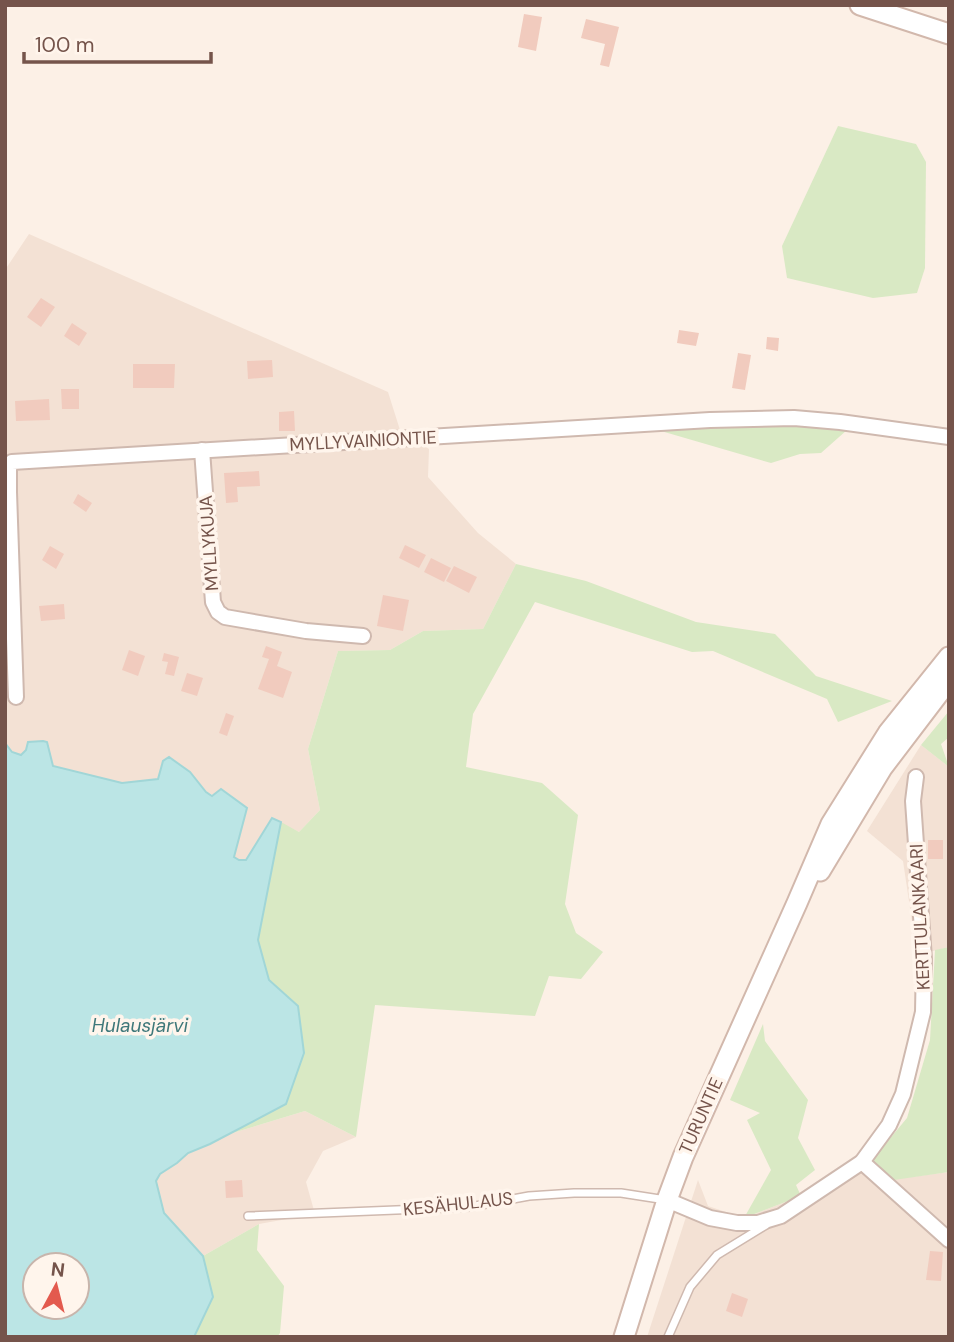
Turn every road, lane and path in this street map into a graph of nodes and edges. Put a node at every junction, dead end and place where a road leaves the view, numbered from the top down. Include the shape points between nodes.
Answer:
1 (860, 5) edge
2 (949, 34) edge
3 (949, 437) edge
4 (202, 450) junction
5 (363, 636) dead end
6 (949, 657) edge
7 (949, 680) edge
8 (16, 697) dead end
9 (916, 777) dead end
10 (797, 904) junction
11 (862, 1163) junction
12 (667, 1200) junction
13 (248, 1216) dead end
14 (781, 1216) junction
15 (949, 1240) edge
16 (624, 1337) edge
17 (668, 1337) edge

1 - 2 main road
3 - 4 street, MYLLYVAINIONTIE via 840,422 710,420
4 - 5 street, MYLLYKUJA via 213,602 218,612 306,631
4 - 8 street, MYLLYVAINIONTIE via 9,464
6 - 10 main road, TURUNTIE via 909,704 849,794
7 - 10 main road, TURUNTIE via 882,768
9 - 11 street, KERTTULANKAARI via 913,801 925,960 923,1012 902,1094 889,1125
10 - 12 main road, TURUNTIE
11 - 14 street, KERTTULANKAARI
11 - 15 street
12 - 13 lane, KESÄHULAUS via 621,1193 574,1193 470,1207
12 - 14 street, KERTTULANKAARI via 710,1218 737,1223
12 - 16 main road, TURUNTIE
14 - 17 lane via 717,1255 690,1287

